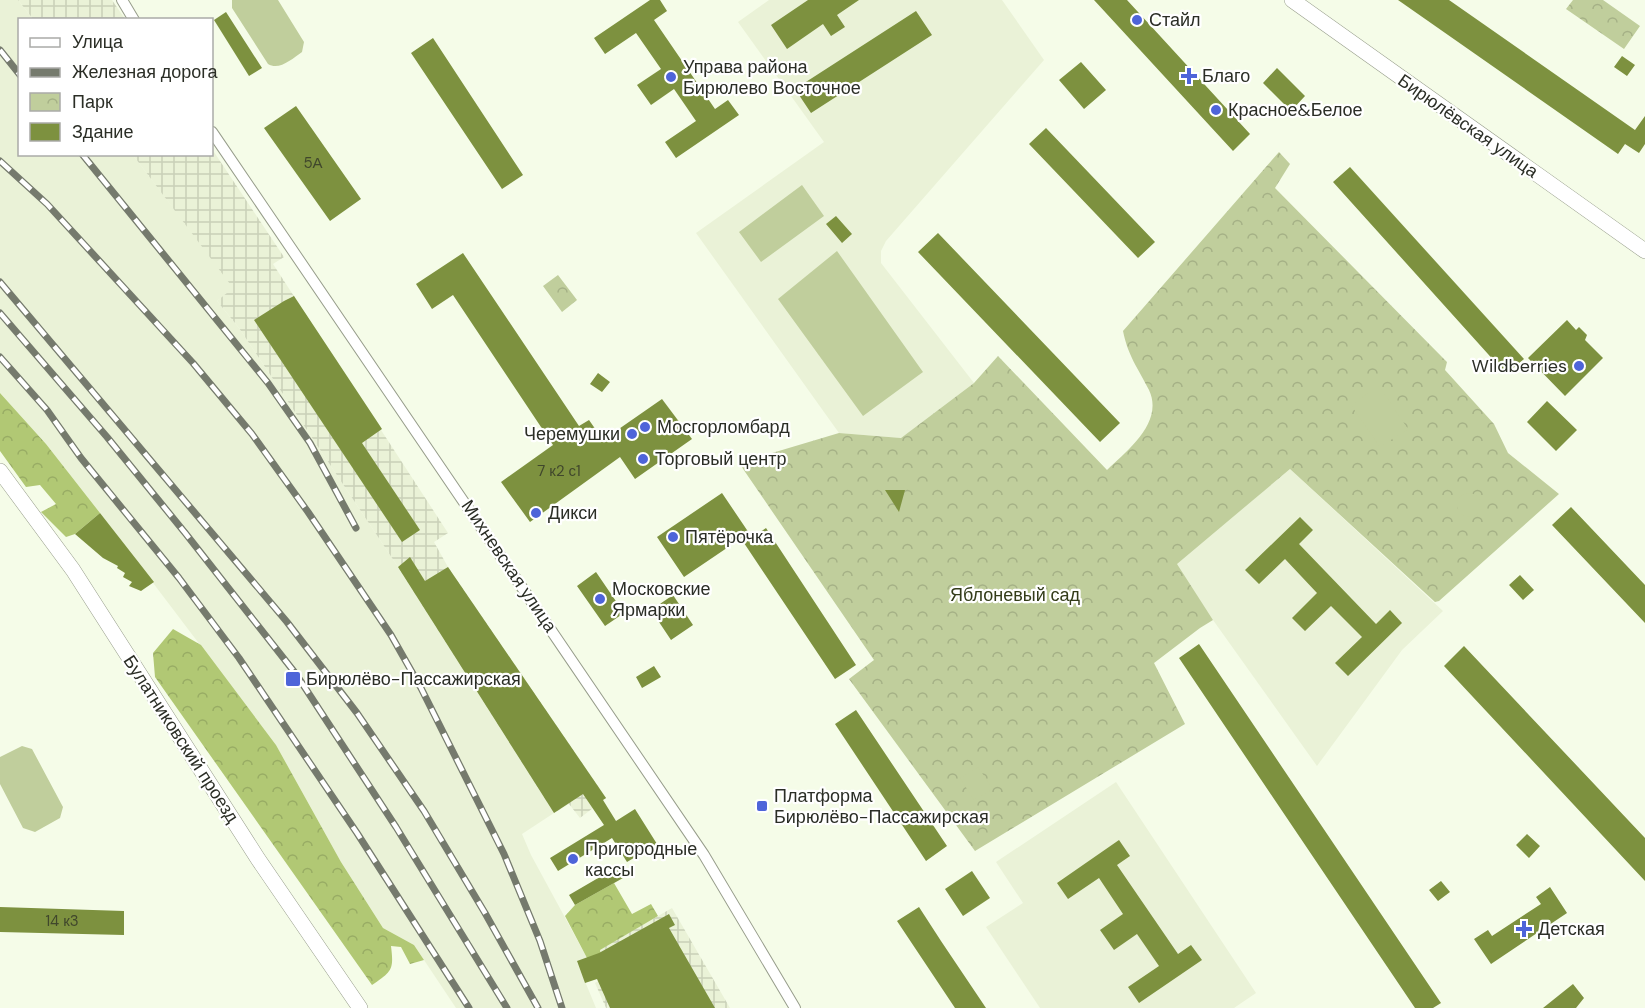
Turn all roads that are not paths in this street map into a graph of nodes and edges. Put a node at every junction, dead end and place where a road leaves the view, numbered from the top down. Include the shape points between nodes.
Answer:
1 (122, 0) edge
2 (1292, 0) edge
3 (133, 18) edge
4 (213, 133) edge
5 (1645, 251) edge
6 (0, 471) edge
7 (360, 1008) edge
8 (795, 1008) edge

1 - 3 street
2 - 5 street, Бирюлёвская улица
4 - 8 street, Михневская улица via 704,855
6 - 7 street, Булатниковский проезд via 73,570 258,859

